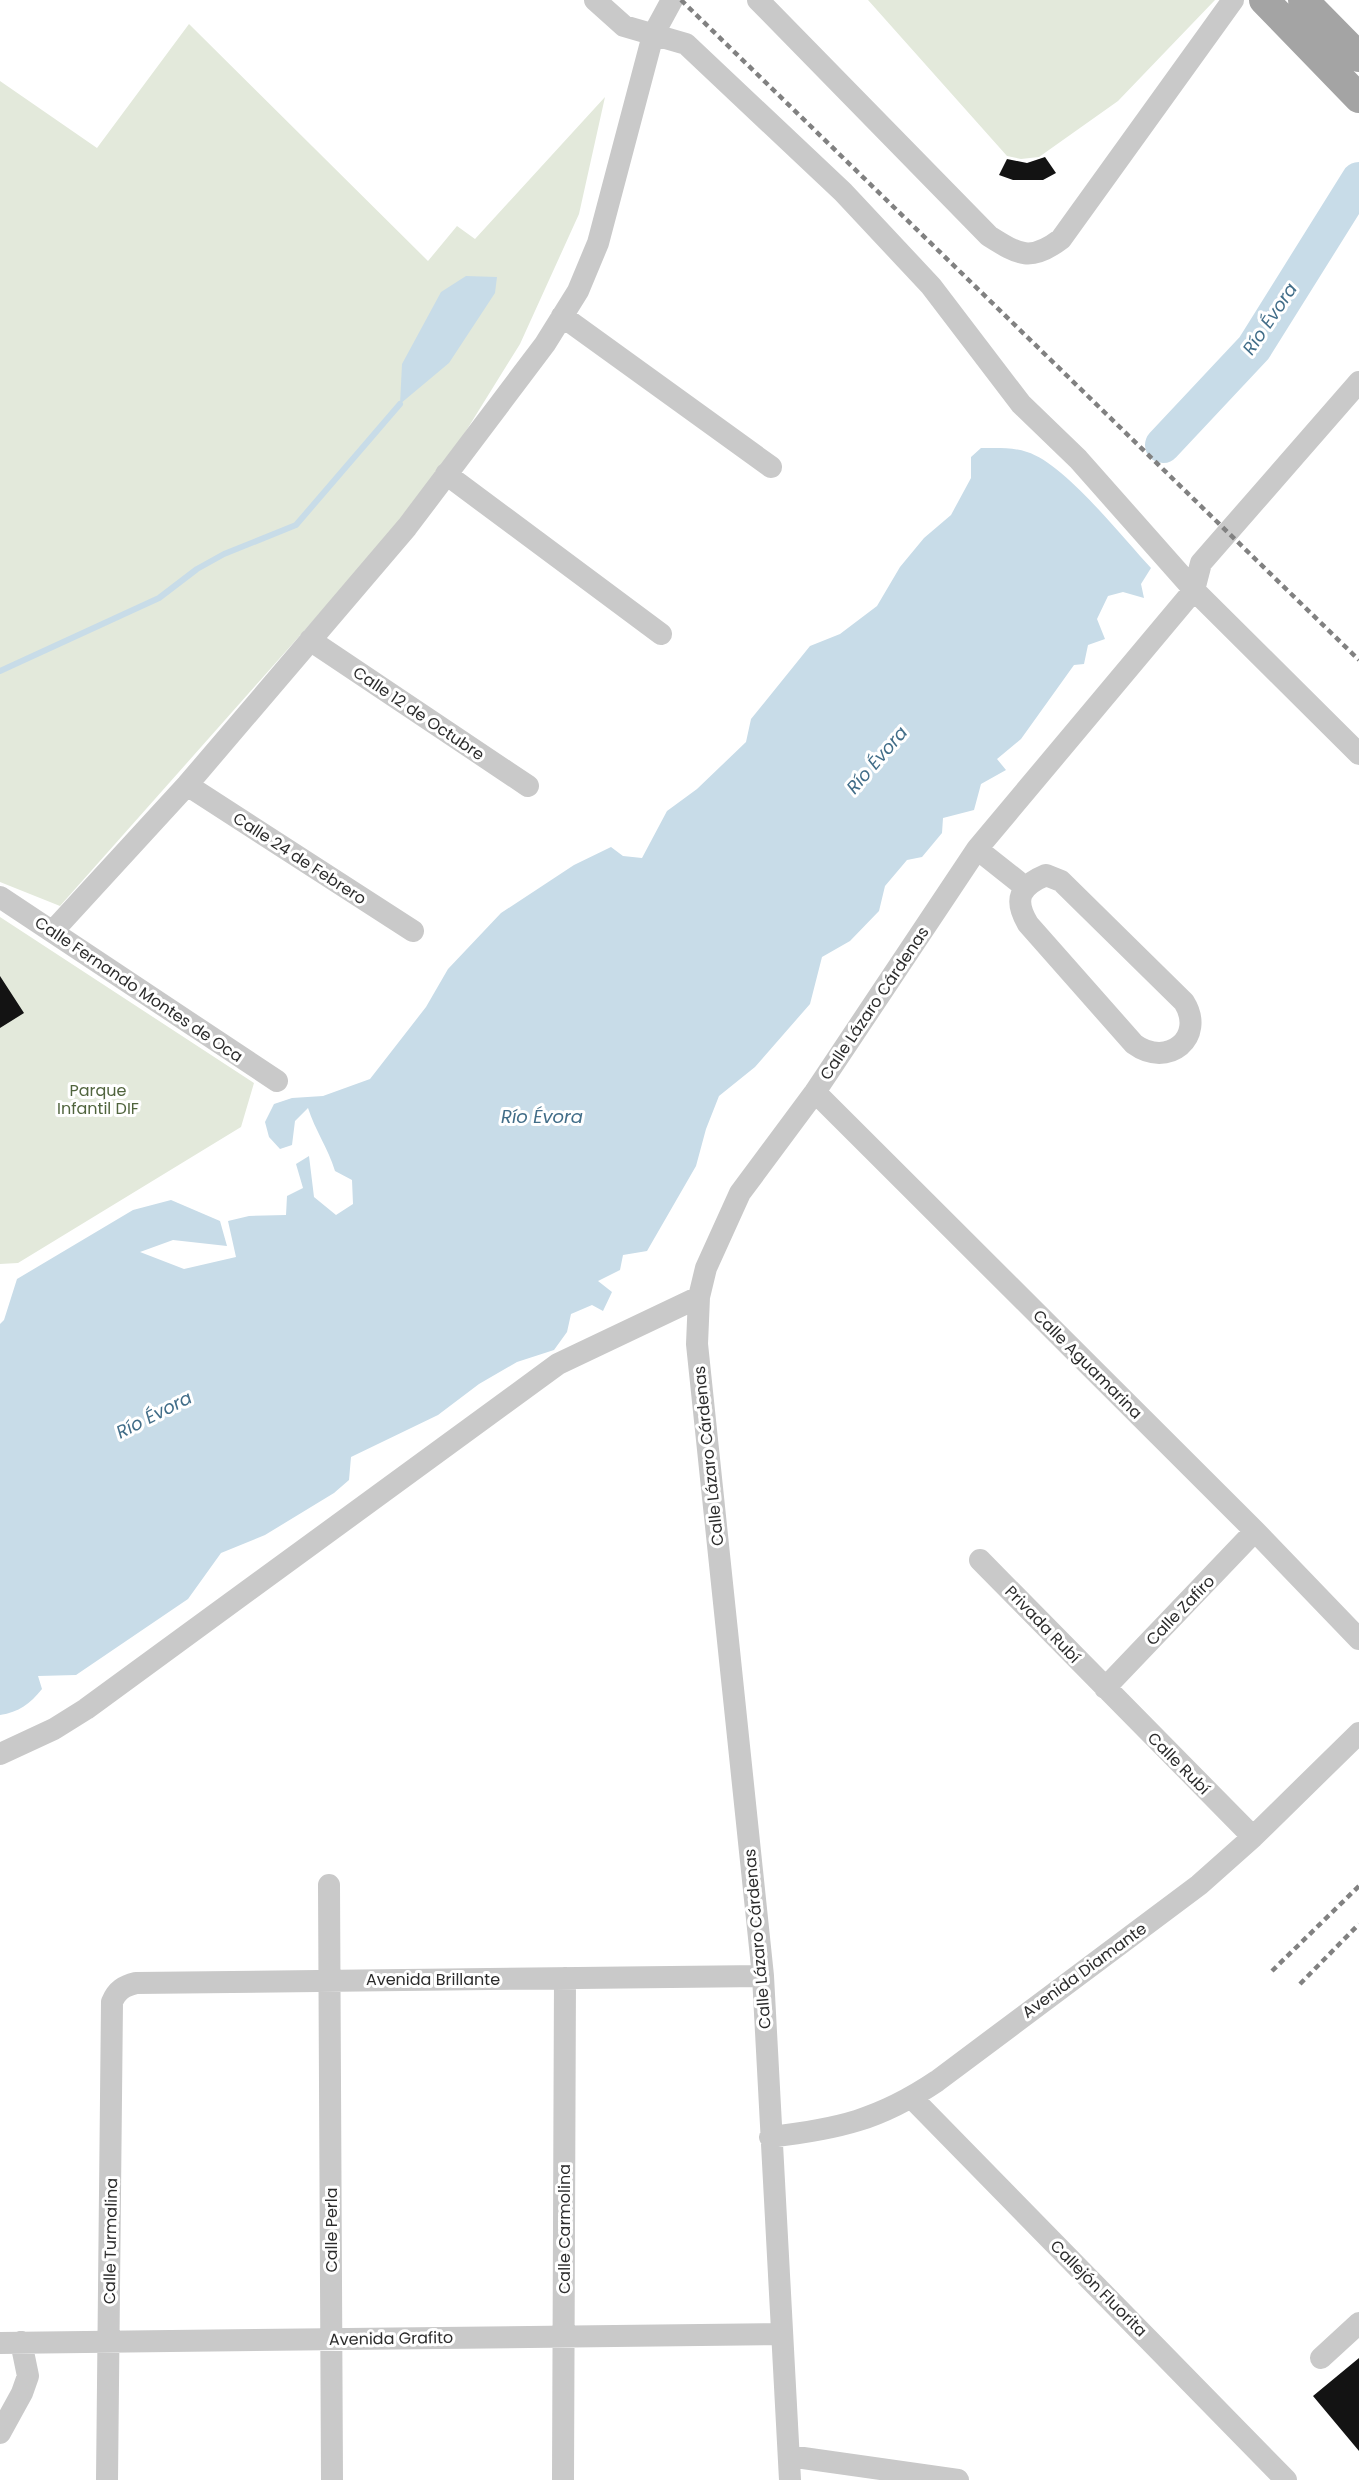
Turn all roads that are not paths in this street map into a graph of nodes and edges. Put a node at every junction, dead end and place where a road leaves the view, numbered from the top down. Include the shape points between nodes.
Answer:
1 (595, 0) edge
2 (672, 0) edge
3 (758, 0) edge
4 (1233, 0) edge
5 (1264, 0) edge
6 (1303, 0) edge
7 (653, 35) junction
8 (1359, 57) edge
9 (1359, 98) edge
10 (562, 316) junction
11 (1359, 382) edge
12 (771, 467) dead end
13 (446, 474) junction
14 (1194, 590) junction
15 (661, 634) dead end
16 (310, 640) junction
17 (1359, 754) edge
18 (187, 785) junction
19 (528, 786) dead end
20 (977, 849) junction
21 (1025, 886) junction
22 (0, 897) edge
23 (53, 931) junction
24 (412, 931) dead end
25 (277, 1081) dead end
26 (815, 1092) junction
27 (699, 1297) junction
28 (1255, 1532) junction
29 (980, 1560) dead end
30 (1359, 1639) edge
31 (1105, 1688) junction
32 (1359, 1733) edge
33 (0, 1754) edge
34 (1253, 1837) junction
35 (329, 1885) dead end
36 (763, 1976) junction
37 (565, 1978) junction
38 (329, 1980) junction
39 (112, 2002) joint
40 (912, 2098) junction
41 (770, 2137) junction
42 (1359, 2323) edge
43 (782, 2334) junction
44 (564, 2336) junction
45 (331, 2338) junction
46 (109, 2341) junction
47 (11, 2342) edge
48 (1321, 2358) dead end
49 (0, 2433) edge
50 (789, 2456) junction
51 (107, 2480) edge
52 (332, 2480) edge
53 (563, 2480) edge
54 (790, 2480) edge
55 (958, 2480) edge
56 (1286, 2480) edge

1 - 7 street via 624,26
2 - 7 street
3 - 4 street via 989,236 1023,254 1038,254 1061,239
5 - 9 main road
6 - 8 main road
7 - 10 street via 598,243 578,291
7 - 14 street via 686,44 843,192 931,286 1021,404 1078,459
10 - 12 street
10 - 13 street
11 - 14 street via 1202,563
13 - 15 street
13 - 16 street via 407,527
14 - 17 street
14 - 20 street, Calle Lázaro Cárdenas
16 - 18 street
16 - 19 street, Calle 12 de Octubre
18 - 23 street
18 - 24 street, Calle 24 de Febrero
20 - 21 street
20 - 26 street, Calle Lázaro Cárdenas
21 - 21 street via 1019,906 1028,924 1134,1044 1146,1053 1158,1055 1180,1047 1191,1021 1184,1002 1061,882 1046,875
22 - 23 street, Calle Fernando Montes de Oca
23 - 25 street, Calle Fernando Montes de Oca
26 - 27 street, Calle Lázaro Cárdenas via 740,1193 716,1242
26 - 28 street, Calle Aguamarina
27 - 33 street via 558,1365 78,1715
27 - 36 street, Calle Lázaro Cárdenas via 698,1356
28 - 30 street, Calle Aguamarina
28 - 31 street, Calle Zafiro
29 - 31 street, Privada Rubí
31 - 34 street, Calle Rubí
32 - 34 street, Avenida Diamante
34 - 40 street, Avenida Diamante via 1181,1898
35 - 38 street, Calle Perla
36 - 37 street, Avenida Brillante
36 - 41 street, Calle Lázaro Cárdenas
37 - 38 street, Avenida Brillante
37 - 44 street, Calle Carmolina
38 - 39 street, Avenida Brillante via 136,1983 124,1986
38 - 45 street, Calle Perla
39 - 46 street, Calle Turmalina
40 - 41 street, Avenida Diamante via 850,2124
40 - 56 street, Callejón Fluorita
41 - 43 street, Calle Lázaro Cárdenas
42 - 48 street
43 - 44 street, Avenida Grafito
43 - 50 street, Calle Lázaro Cárdenas
44 - 45 street, Avenida Grafito
44 - 53 street, Calle Carmolina
45 - 46 street, Avenida Grafito
45 - 52 street, Calle Perla
46 - 47 street, Avenida Grafito
46 - 51 street, Calle Turmalina
47 - 49 street via 28,2376
50 - 54 street, Calle Lázaro Cárdenas
50 - 55 street

